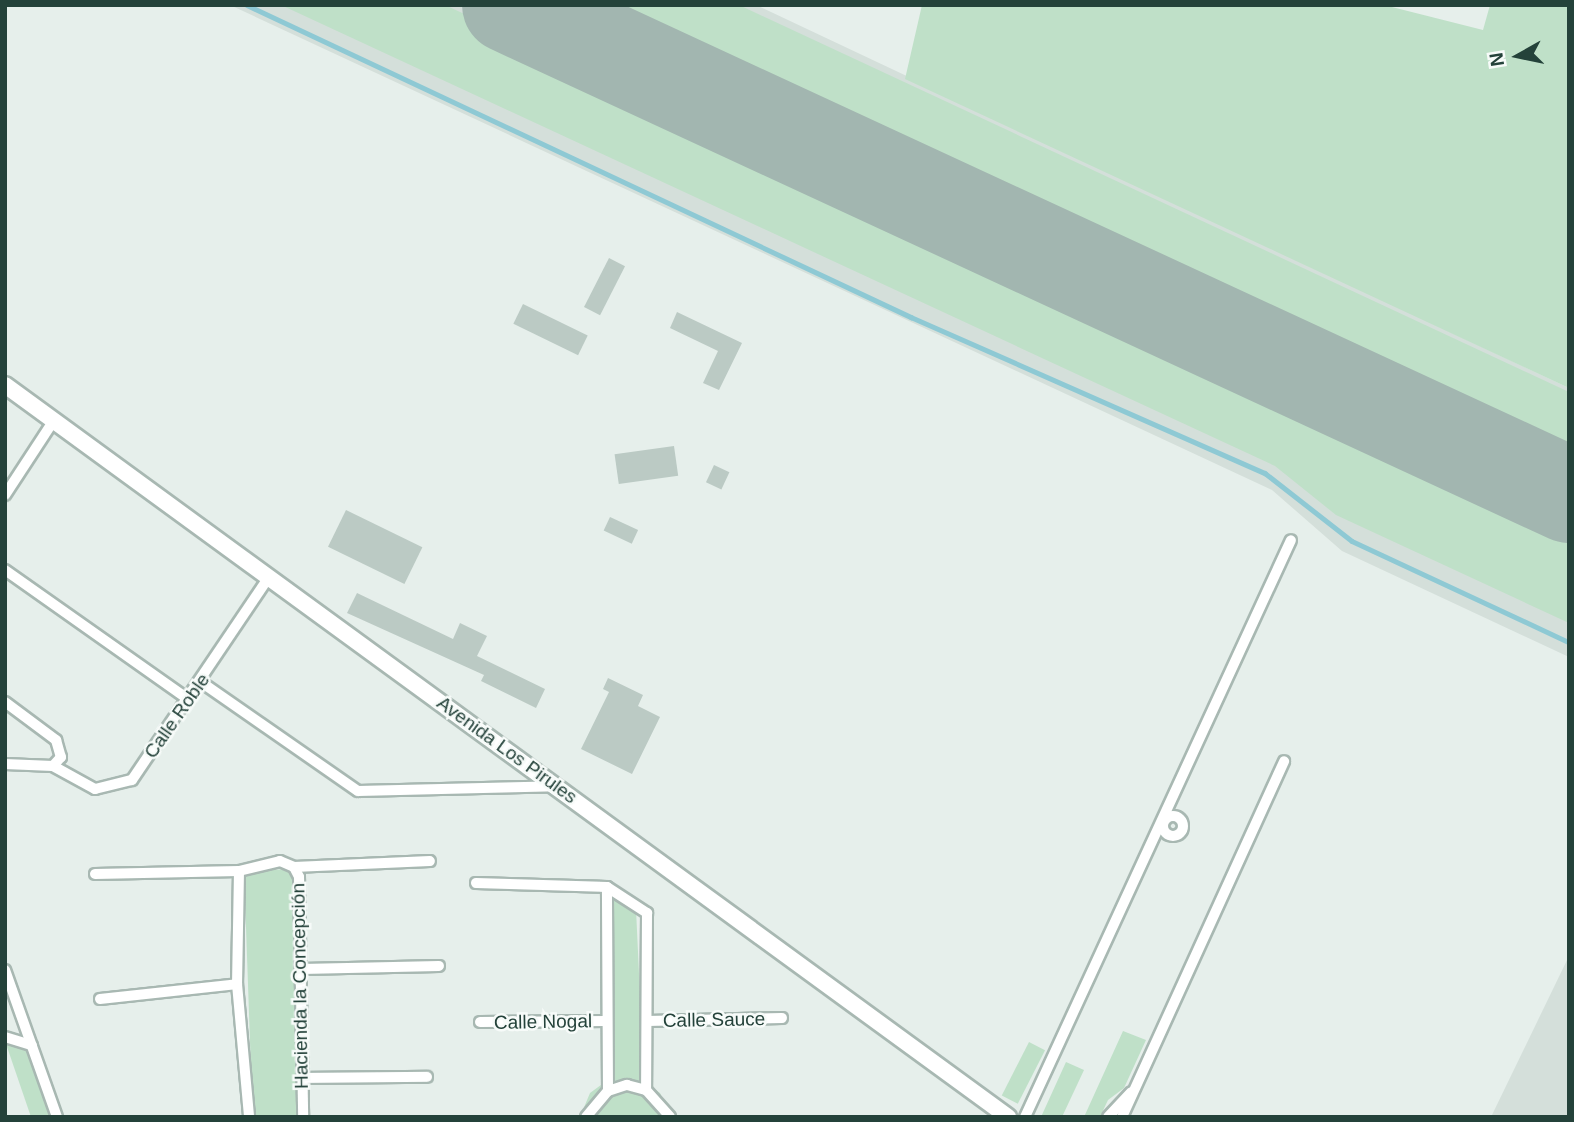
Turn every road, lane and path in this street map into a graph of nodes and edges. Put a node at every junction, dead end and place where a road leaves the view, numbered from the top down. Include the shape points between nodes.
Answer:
1 (5, 385) edge
2 (54, 420) junction
3 (5, 495) edge
4 (1291, 540) dead end
5 (5, 570) edge
6 (269, 576) junction
7 (201, 682) junction
8 (188, 699) junction
9 (5, 702) edge
10 (1284, 761) dead end
11 (5, 764) edge
12 (53, 766) junction
13 (557, 786) junction
14 (1163, 821) junction
15 (1168, 835) junction
16 (1154, 841) junction
17 (430, 861) dead end
18 (294, 867) junction
19 (239, 871) junction
20 (95, 874) dead end
21 (476, 883) dead end
22 (607, 887) junction
23 (439, 966) dead end
24 (5, 970) edge
25 (302, 970) junction
26 (237, 984) junction
27 (100, 999) dead end
28 (782, 1018) dead end
29 (606, 1021) junction
30 (647, 1021) junction
31 (480, 1022) dead end
32 (5, 1037) edge
33 (32, 1045) junction
34 (428, 1077) dead end
35 (302, 1078) junction
36 (646, 1090) junction
37 (608, 1091) junction
38 (1133, 1091) junction
39 (57, 1117) edge
40 (249, 1117) edge
41 (303, 1117) edge
42 (586, 1117) edge
43 (670, 1117) edge
44 (1008, 1117) edge
45 (1025, 1117) edge
46 (1108, 1117) edge
47 (1122, 1117) edge

1 - 2 street, Avenida Los Pirules
2 - 3 street
2 - 6 street, Avenida Los Pirules
4 - 14 street
5 - 8 street
6 - 7 street, Calle Roble
6 - 13 street, Avenida Los Pirules
7 - 8 street, Calle Roble
7 - 13 street via 358,791
8 - 12 street, Calle Roble via 132,780 95,789
9 - 12 street via 56,740 61,757
10 - 38 street
11 - 12 street
13 - 44 street, Avenida Los Pirules
14 - 15 street
14 - 15 street via 1173,815 1183,825 1179,834
14 - 16 street
15 - 16 street
16 - 45 street
17 - 18 street
18 - 19 street, Hacienda la Concepción via 280,861
18 - 25 street, Hacienda la Concepción via 299,877
19 - 20 street, Hacienda la Concepción
19 - 26 street
21 - 22 street
22 - 29 street
22 - 30 street via 647,913
23 - 25 street
24 - 33 street
25 - 35 street, Hacienda la Concepción
26 - 27 street
26 - 40 street
28 - 30 street, Calle Sauce
29 - 31 street, Calle Nogal
29 - 37 street
30 - 36 street
32 - 33 street
33 - 39 street
34 - 35 street
35 - 41 street, Hacienda la Concepción
36 - 37 street via 626,1086
36 - 43 street
37 - 42 street
38 - 46 street
38 - 47 street

